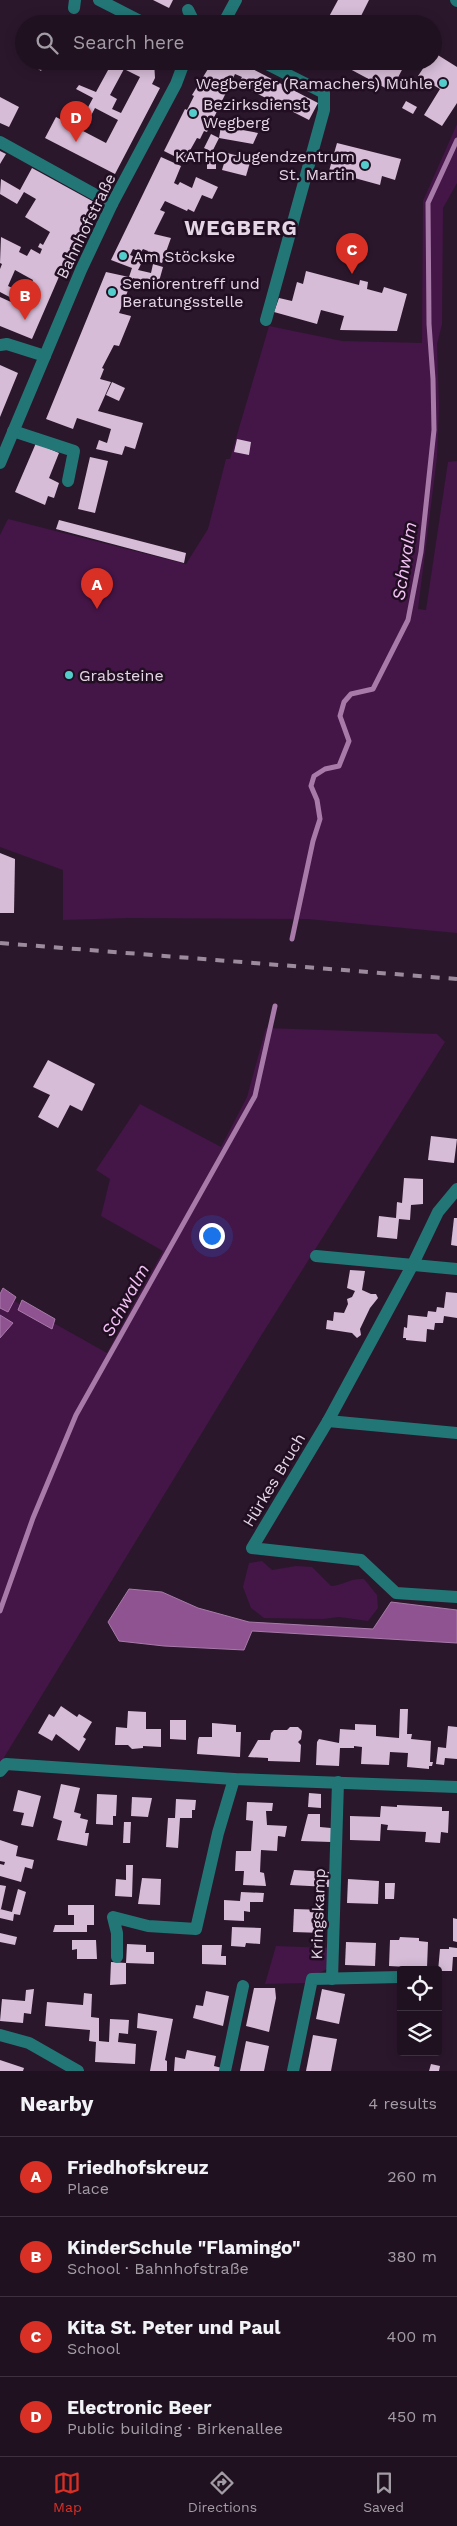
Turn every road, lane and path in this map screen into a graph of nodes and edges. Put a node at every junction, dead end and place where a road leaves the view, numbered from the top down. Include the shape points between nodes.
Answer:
1 (99, 0) edge
2 (236, 0) edge
3 (188, 10) dead end
4 (128, 15) edge
5 (190, 15) edge
6 (228, 15) edge
7 (181, 70) edge
8 (279, 70) edge
9 (0, 142) edge
10 (112, 204) junction
11 (266, 320) dead end
12 (0, 345) edge
13 (45, 356) junction
14 (13, 431) junction
15 (0, 463) edge
16 (68, 481) dead end
17 (457, 1189) edge
18 (316, 1256) dead end
19 (413, 1264) junction
20 (457, 1269) edge
21 (328, 1421) junction
22 (457, 1433) edge
23 (457, 1597) edge
24 (0, 1771) edge
25 (234, 1779) junction
26 (338, 1782) junction
27 (457, 1787) edge
28 (117, 1957) dead end
29 (397, 1977) edge
30 (332, 1979) junction
31 (243, 1986) dead end
32 (0, 2035) edge
33 (78, 2071) edge
34 (225, 2071) edge
35 (293, 2071) edge

1 - 4 street
2 - 6 street
3 - 5 street
7 - 10 street, Bahnhofstraße
8 - 11 street via 324,93 324,110
9 - 10 street via 23,159
10 - 13 street, Bahnhofstraße
12 - 13 street via 7,344
13 - 14 street, Bahnhofstraße
14 - 15 street, Bahnhofstraße
14 - 16 street via 74,451
17 - 19 street, Hürkes Bruch via 438,1212
18 - 19 street
19 - 20 street
19 - 21 street, Hürkes Bruch
21 - 22 street
21 - 23 street, Hürkes Bruch via 252,1548 361,1560 396,1592
24 - 25 street via 6,1764
25 - 26 street
25 - 28 street via 196,1929 148,1926 113,1917
26 - 27 street
26 - 30 street, Kringskamp
29 - 30 street, Kringskamp
30 - 35 street via 312,1979
31 - 34 street
32 - 33 street via 29,2043

